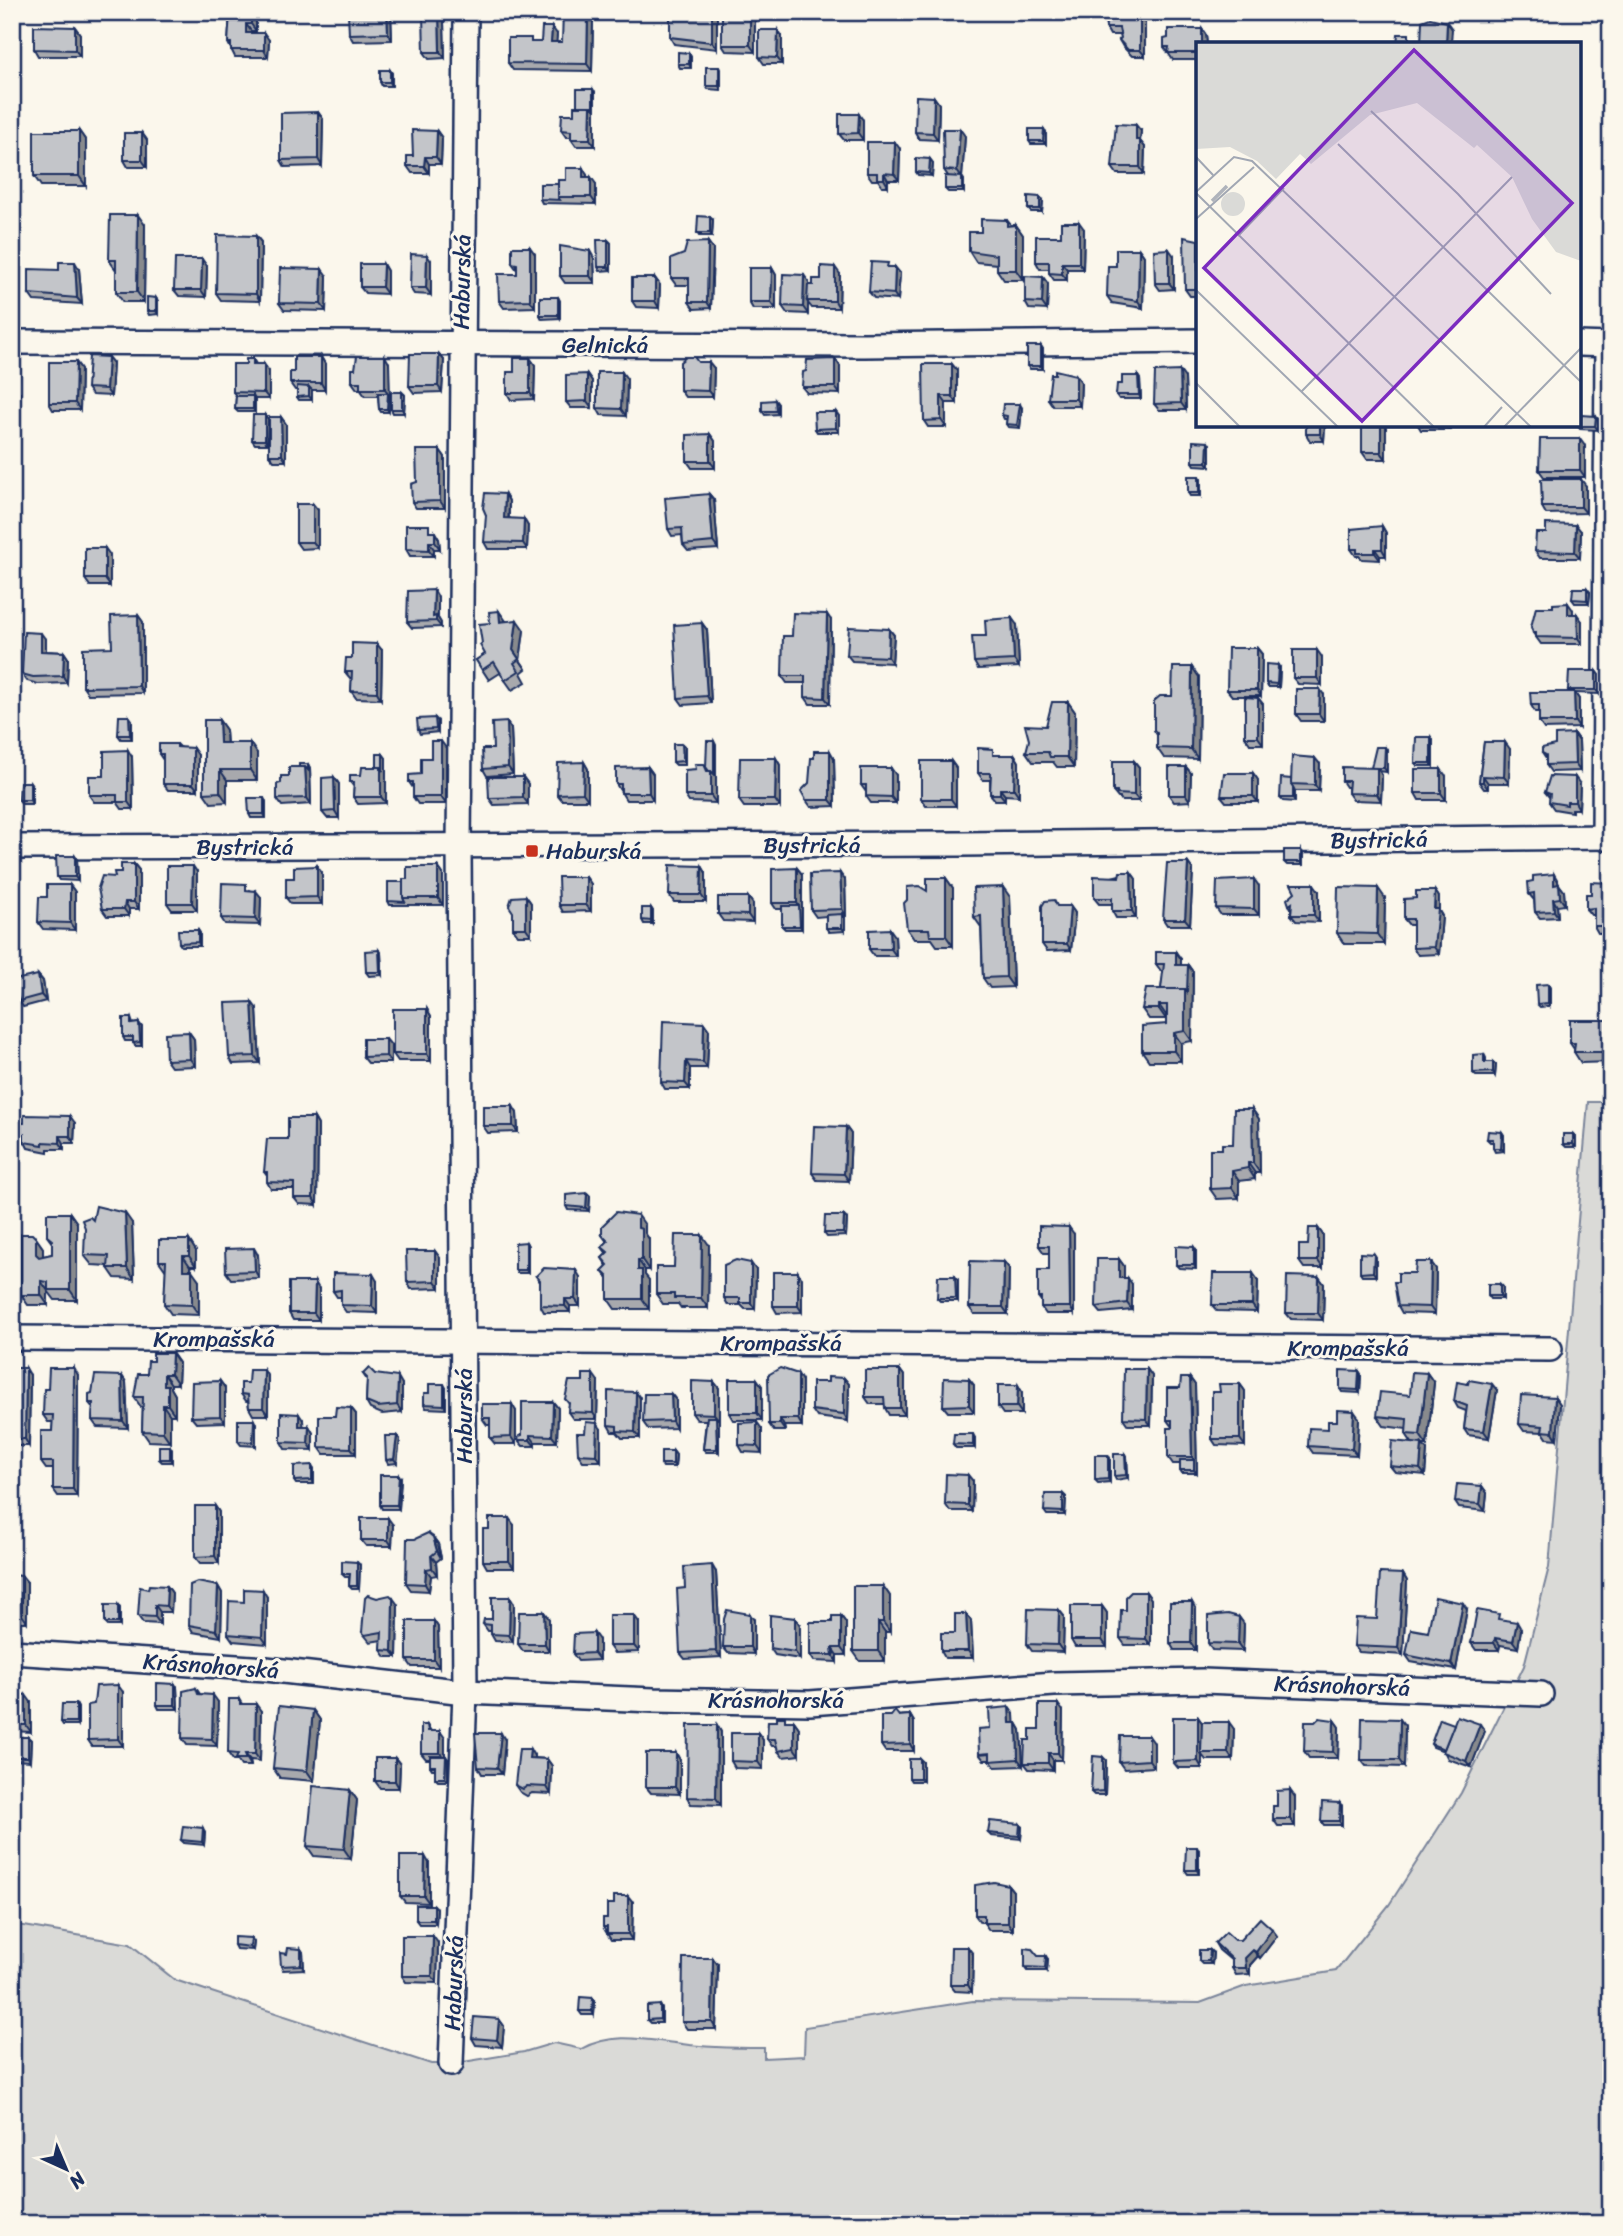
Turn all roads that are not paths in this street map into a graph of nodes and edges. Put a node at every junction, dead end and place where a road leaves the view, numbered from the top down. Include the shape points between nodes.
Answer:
1 (466, 12) edge
2 (1196, 341) edge
3 (12, 342) edge
4 (461, 344) junction
5 (1581, 344) edge
6 (1609, 345) edge
7 (1607, 837) edge
8 (12, 846) edge
9 (459, 847) junction
10 (12, 1338) edge
11 (464, 1340) junction
12 (1550, 1349) dead end
13 (12, 1652) edge
14 (465, 1692) junction
15 (1541, 1694) dead end
16 (451, 2064) dead end

1 - 4 street, Haburská
2 - 4 street, Gelnická
3 - 4 street, Gelnická
4 - 9 street, Haburská
5 - 6 street
6 - 7 street
7 - 9 street, Bystrická
8 - 9 street, Bystrická
9 - 11 street, Haburská
10 - 11 street, Krompašská
11 - 12 street, Krompašská
11 - 14 street, Haburská
13 - 14 street, Krásnohorská via 266,1670
14 - 15 street, Krásnohorská via 810,1703 1054,1684 1203,1681
14 - 16 street, Haburská

